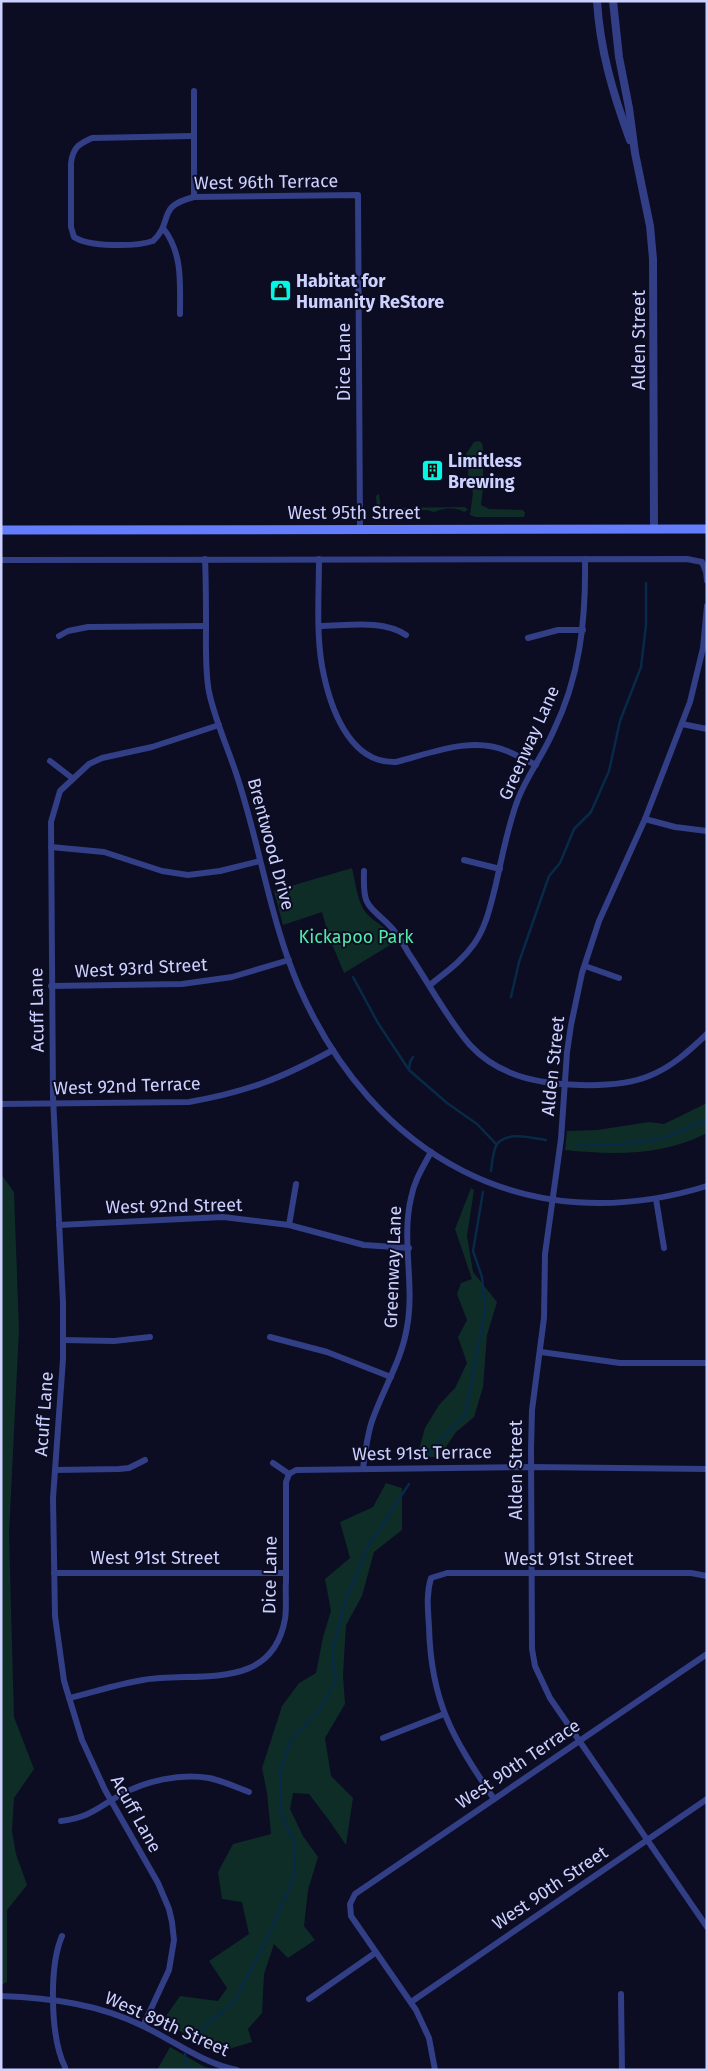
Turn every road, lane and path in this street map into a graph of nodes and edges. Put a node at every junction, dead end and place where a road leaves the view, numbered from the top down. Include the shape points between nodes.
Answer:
1 (597, 1) edge
2 (613, 1) edge
3 (194, 91) dead end
4 (194, 136) junction
5 (635, 153) junction
6 (358, 196) joint
7 (194, 197) junction
8 (163, 228) junction
9 (180, 314) dead end
10 (654, 528) junction
11 (360, 529) junction
12 (707, 529) edge
13 (1, 530) edge
14 (206, 559) junction
15 (319, 559) junction
16 (585, 559) junction
17 (1, 560) edge
18 (707, 581) edge
19 (707, 606) edge
20 (706, 625) edge
21 (206, 626) junction
22 (319, 626) junction
23 (583, 630) junction
24 (406, 635) dead end
25 (59, 636) dead end
26 (528, 638) dead end
27 (219, 724) junction
28 (682, 724) junction
29 (707, 729) edge
30 (50, 761) dead end
31 (536, 765) junction
32 (72, 778) junction
33 (645, 819) junction
34 (707, 831) edge
35 (51, 847) junction
36 (464, 860) dead end
37 (260, 861) junction
38 (500, 869) junction
39 (364, 871) dead end
40 (289, 960) junction
41 (585, 966) junction
42 (618, 978) dead end
43 (430, 984) junction
44 (51, 986) junction
45 (707, 1034) edge
46 (333, 1050) junction
47 (565, 1083) junction
48 (1, 1104) edge
49 (54, 1104) junction
50 (431, 1152) junction
51 (296, 1184) dead end
52 (707, 1186) edge
53 (656, 1199) junction
54 (552, 1200) junction
55 (59, 1225) junction
56 (289, 1225) junction
57 (408, 1248) junction
58 (664, 1248) dead end
59 (150, 1336) dead end
60 (270, 1337) dead end
61 (63, 1340) junction
62 (541, 1352) junction
63 (707, 1363) edge
64 (391, 1377) junction
65 (145, 1460) dead end
66 (273, 1463) dead end
67 (531, 1467) junction
68 (362, 1469) junction
69 (707, 1469) edge
70 (55, 1470) junction
71 (289, 1474) junction
72 (54, 1573) junction
73 (286, 1573) junction
74 (531, 1574) junction
75 (707, 1576) edge
76 (707, 1654) edge
77 (69, 1698) junction
78 (444, 1714) junction
79 (383, 1738) dead end
80 (579, 1741) junction
81 (250, 1792) dead end
82 (494, 1799) junction
83 (707, 1799) edge
84 (111, 1801) junction
85 (61, 1821) dead end
86 (647, 1840) junction
87 (707, 1927) edge
88 (62, 1936) dead end
89 (376, 1953) junction
90 (621, 1994) dead end
91 (1, 1996) edge
92 (54, 1999) junction
93 (309, 1999) dead end
94 (411, 2002) junction
95 (143, 2026) junction
96 (65, 2066) dead end
97 (237, 2070) edge
98 (435, 2070) edge
99 (622, 2070) edge

1 - 5 street, Alden Street via 605,62
2 - 5 street, Alden Street
3 - 4 street
4 - 7 street
4 - 8 street, West 96th Terrace via 92,138 77,145 72,153 71,227 74,238 82,242 136,244 153,241
5 - 10 street, Alden Street via 650,226 653,259
6 - 7 street, West 96th Terrace
6 - 11 street, Dice Lane
7 - 8 street, West 96th Terrace via 179,201 167,210
8 - 9 street via 175,246 180,268
10 - 11 main road, West 95th Street
10 - 12 main road, West 95th Street
11 - 13 main road, West 95th Street
14 - 15 street
14 - 17 street
14 - 21 street, Brentwood Drive
15 - 16 street
15 - 22 street
16 - 18 street via 687,559 702,562
16 - 23 street, Greenway Lane
19 - 20 street, Alden Street
20 - 28 street, Alden Street via 696,683
21 - 25 street via 88,626
21 - 27 street, Brentwood Drive via 208,690
22 - 24 street via 375,626 398,630
22 - 31 street via 322,665 334,707 353,743 365,755 387,763 476,744 507,750
23 - 26 street via 558,630
23 - 31 street, Greenway Lane via 570,691
27 - 32 street, Acuff Lane via 102,758
27 - 37 street, Brentwood Drive
28 - 29 street
28 - 33 street, Alden Street
30 - 32 street
31 - 38 street, Greenway Lane via 518,798
32 - 35 street, Acuff Lane via 60,791 53,812
33 - 34 street
33 - 41 street, Alden Street via 606,904
35 - 37 street via 104,852 162,871 188,875
35 - 44 street, Acuff Lane
36 - 38 street
37 - 40 street, Brentwood Drive
38 - 43 street, Greenway Lane via 487,920 475,943 456,964
39 - 43 street via 364,892 370,908 395,932
40 - 44 street, West 93rd Street via 232,977 189,983
40 - 46 street, Brentwood Drive via 311,1012
41 - 42 street
41 - 47 street, Alden Street via 571,1026
43 - 47 street via 458,1029 486,1059 512,1074
44 - 49 street, Acuff Lane
45 - 47 street via 678,1060 648,1077 611,1085
46 - 49 street, West 92nd Terrace via 276,1079 220,1097 174,1103
46 - 50 street, Brentwood Drive via 379,1109
47 - 54 street, Alden Street
48 - 49 street, West 92nd Terrace
49 - 55 street, Acuff Lane
50 - 54 street, Brentwood Drive via 501,1188
50 - 57 street, Greenway Lane via 411,1198
51 - 56 street
52 - 53 street, Brentwood Drive
53 - 54 street, Brentwood Drive via 607,1204
53 - 58 street
54 - 62 street, Alden Street via 545,1254
55 - 56 street, West 92nd Street via 196,1217
55 - 61 street, Acuff Lane
56 - 57 street, West 92nd Street via 364,1245
57 - 64 street, Greenway Lane via 408,1320 403,1347
59 - 61 street via 114,1342
60 - 64 street via 327,1352
61 - 70 street, Acuff Lane
62 - 63 street via 620,1363
62 - 67 street, Alden Street via 532,1410
64 - 68 street, Greenway Lane via 368,1435
65 - 70 street via 119,1469
66 - 71 street
67 - 68 street, West 91st Terrace
67 - 69 street, West 91st Terrace
67 - 74 street, Alden Street
68 - 71 street, West 91st Terrace via 296,1470
70 - 72 street, Acuff Lane
71 - 73 street, Dice Lane via 286,1482
72 - 73 street, West 91st Street
72 - 77 street, Acuff Lane via 59,1650
73 - 77 street, Dice Lane via 286,1618 282,1630 270,1652 253,1666 235,1674 143,1680
74 - 75 street, West 91st Street
74 - 78 street, West 91st Street via 447,1573 431,1578 428,1589 429,1649 435,1687
74 - 80 street, Alden Street via 531,1635 535,1666 550,1698
76 - 80 street, West 90th Terrace
77 - 84 street, Acuff Lane via 82,1740
78 - 79 street
78 - 82 street via 456,1740
80 - 82 street, West 90th Terrace
80 - 86 street, Alden Street
81 - 84 street via 215,1780 188,1776 140,1786
82 - 89 street, West 90th Terrace via 355,1894 350,1904 352,1916
83 - 86 street, West 90th Street
84 - 85 street via 80,1818
84 - 95 street, Acuff Lane via 158,1883 172,1922 174,1940 169,1970
86 - 87 street, Alden Street
86 - 94 street, West 90th Street
88 - 92 street via 55,1960
89 - 93 street
89 - 94 street
90 - 99 street
91 - 92 street, West 89th Street
92 - 95 street, West 89th Street via 100,2009
92 - 96 street via 56,2041
94 - 98 street via 429,2038
95 - 97 street, West 89th Street via 209,2060

